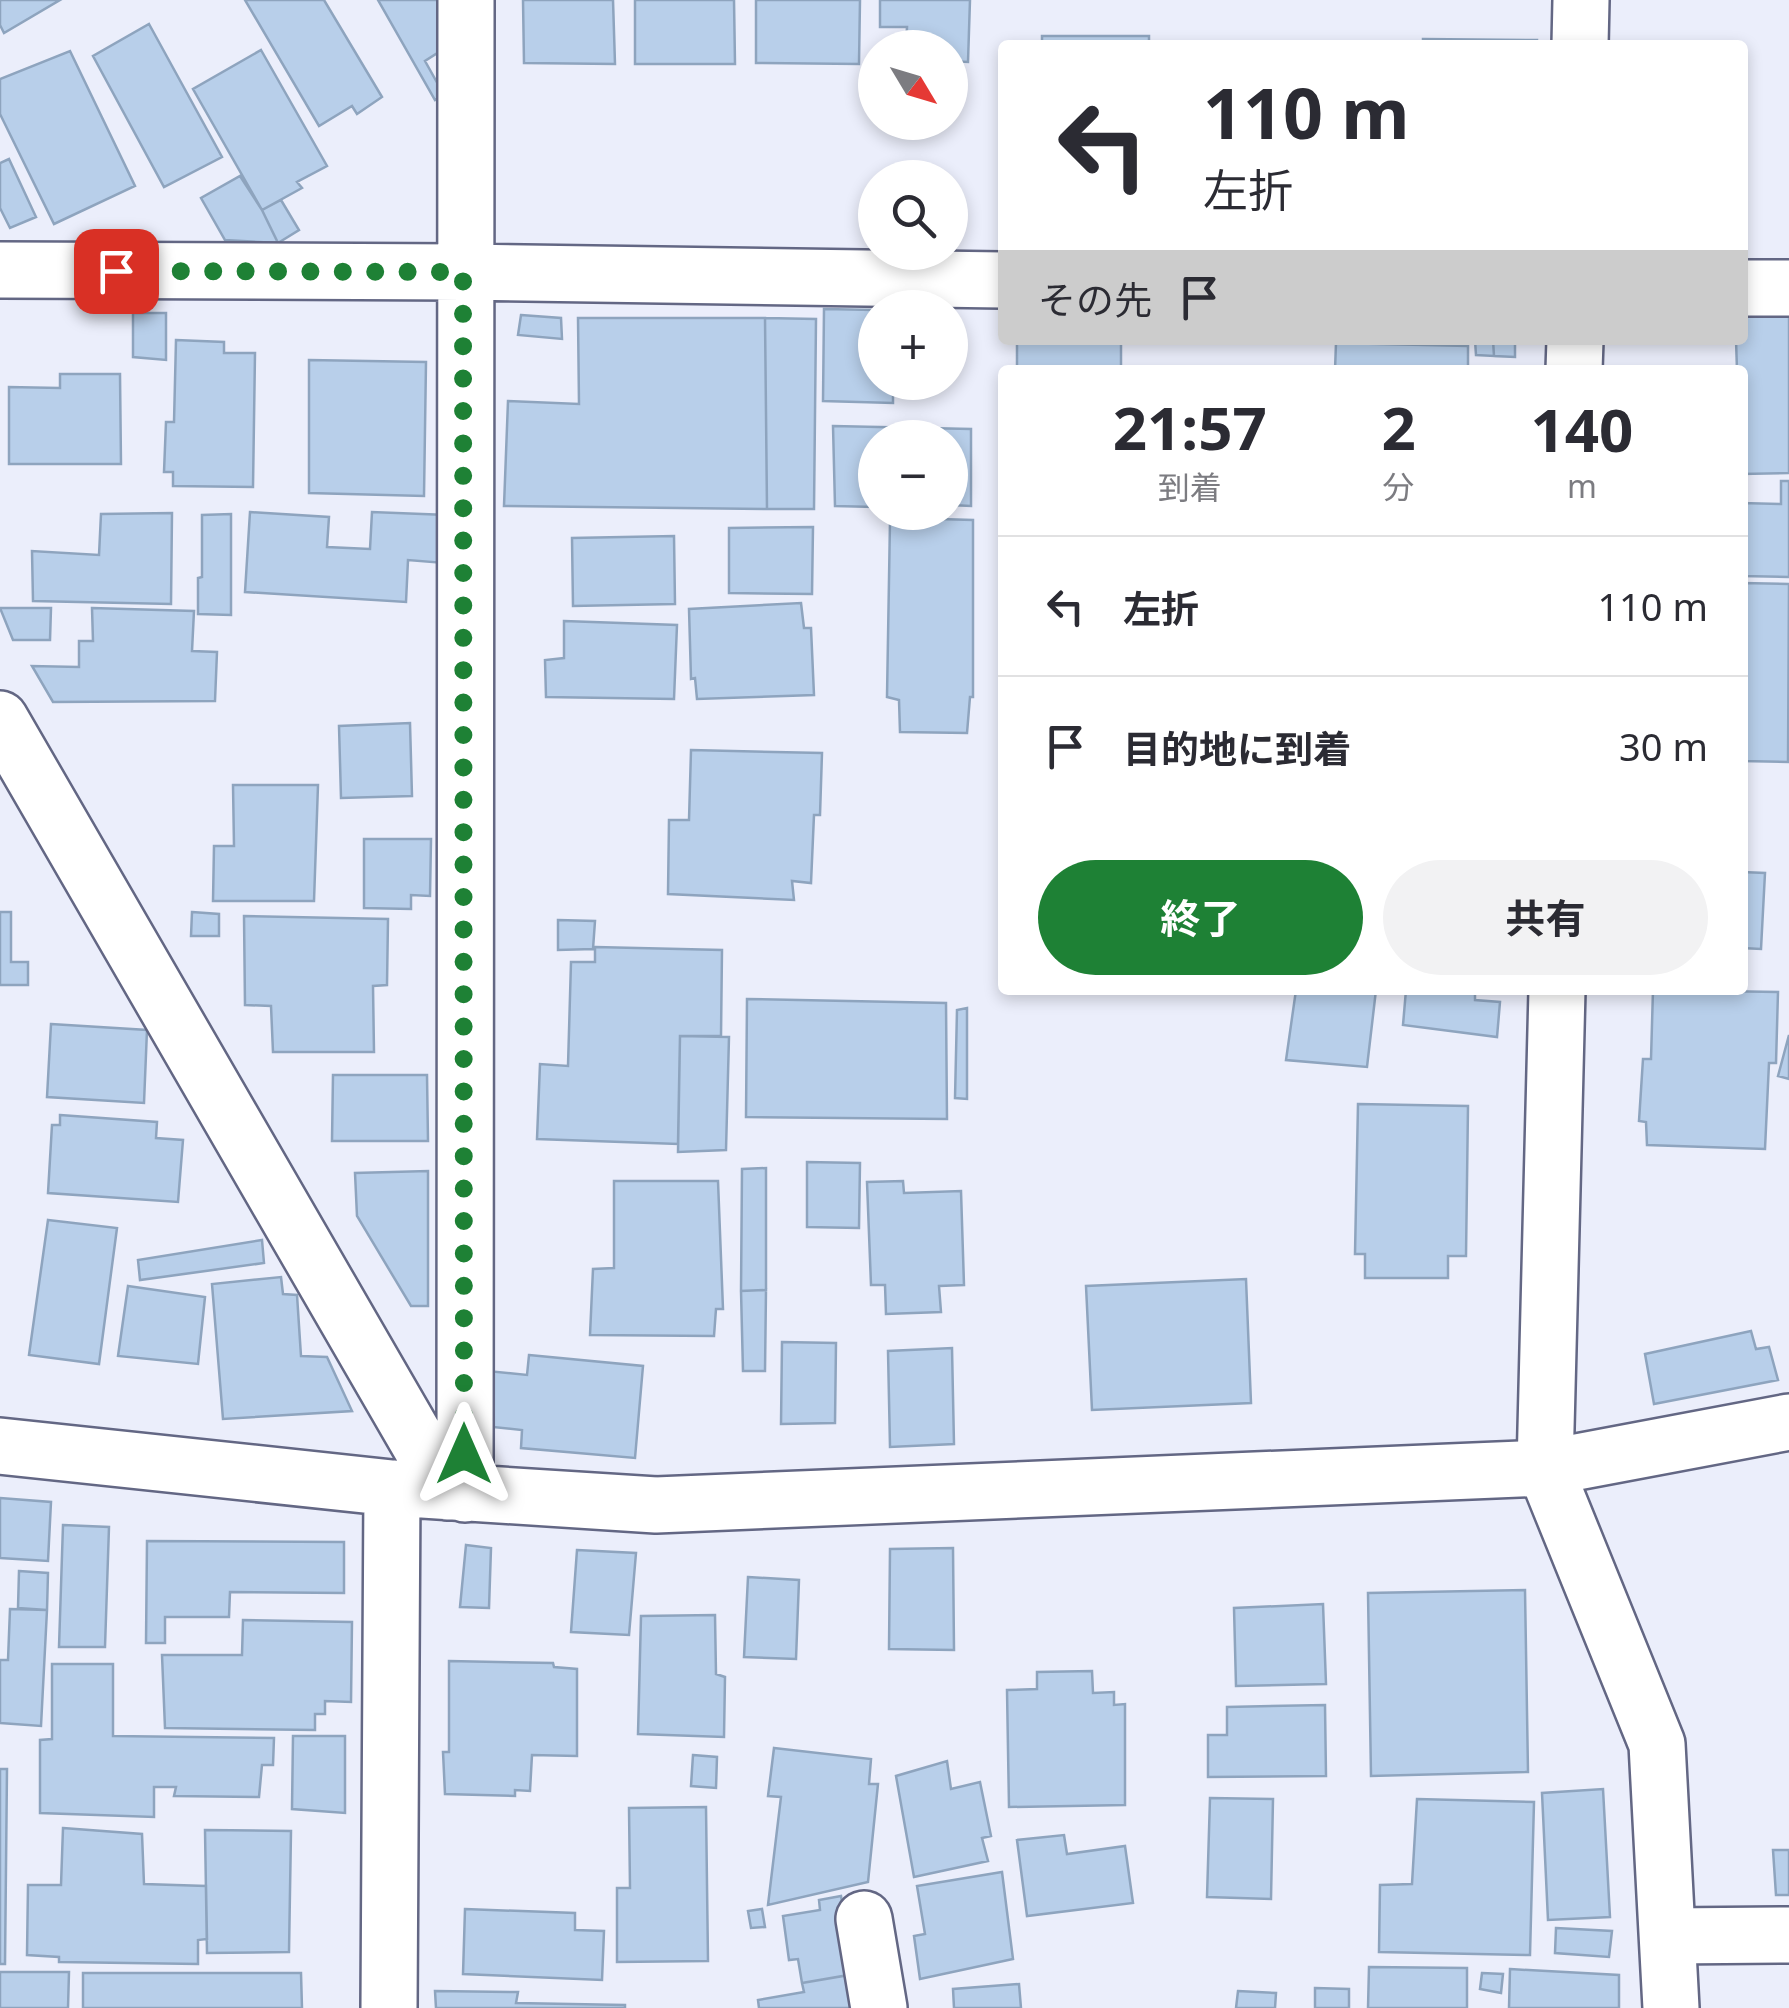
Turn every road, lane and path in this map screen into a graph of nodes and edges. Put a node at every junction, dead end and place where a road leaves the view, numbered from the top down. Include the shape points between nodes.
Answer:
1 (466, 0) edge
2 (1581, 0) edge
3 (1580, 40) edge
4 (0, 270) edge
5 (463, 272) junction
6 (998, 280) edge
7 (1748, 288) edge
8 (1789, 288) edge
9 (0, 719) edge
10 (1558, 995) edge
11 (1789, 1422) edge
12 (0, 1446) edge
13 (1545, 1468) junction
14 (392, 1488) junction
15 (456, 1493) junction
16 (864, 1919) dead end
17 (1789, 1935) edge
18 (1668, 1936) junction
19 (389, 2008) edge
20 (879, 2008) edge
21 (1671, 2008) edge

1 - 5 street
2 - 3 street
4 - 5 street
5 - 6 street
5 - 15 street
7 - 8 street
9 - 15 street
10 - 13 street
11 - 13 street
12 - 14 street
13 - 15 street via 656,1505
13 - 18 street via 1657,1744
14 - 15 street
14 - 19 street
16 - 20 street
17 - 18 street
18 - 21 street

